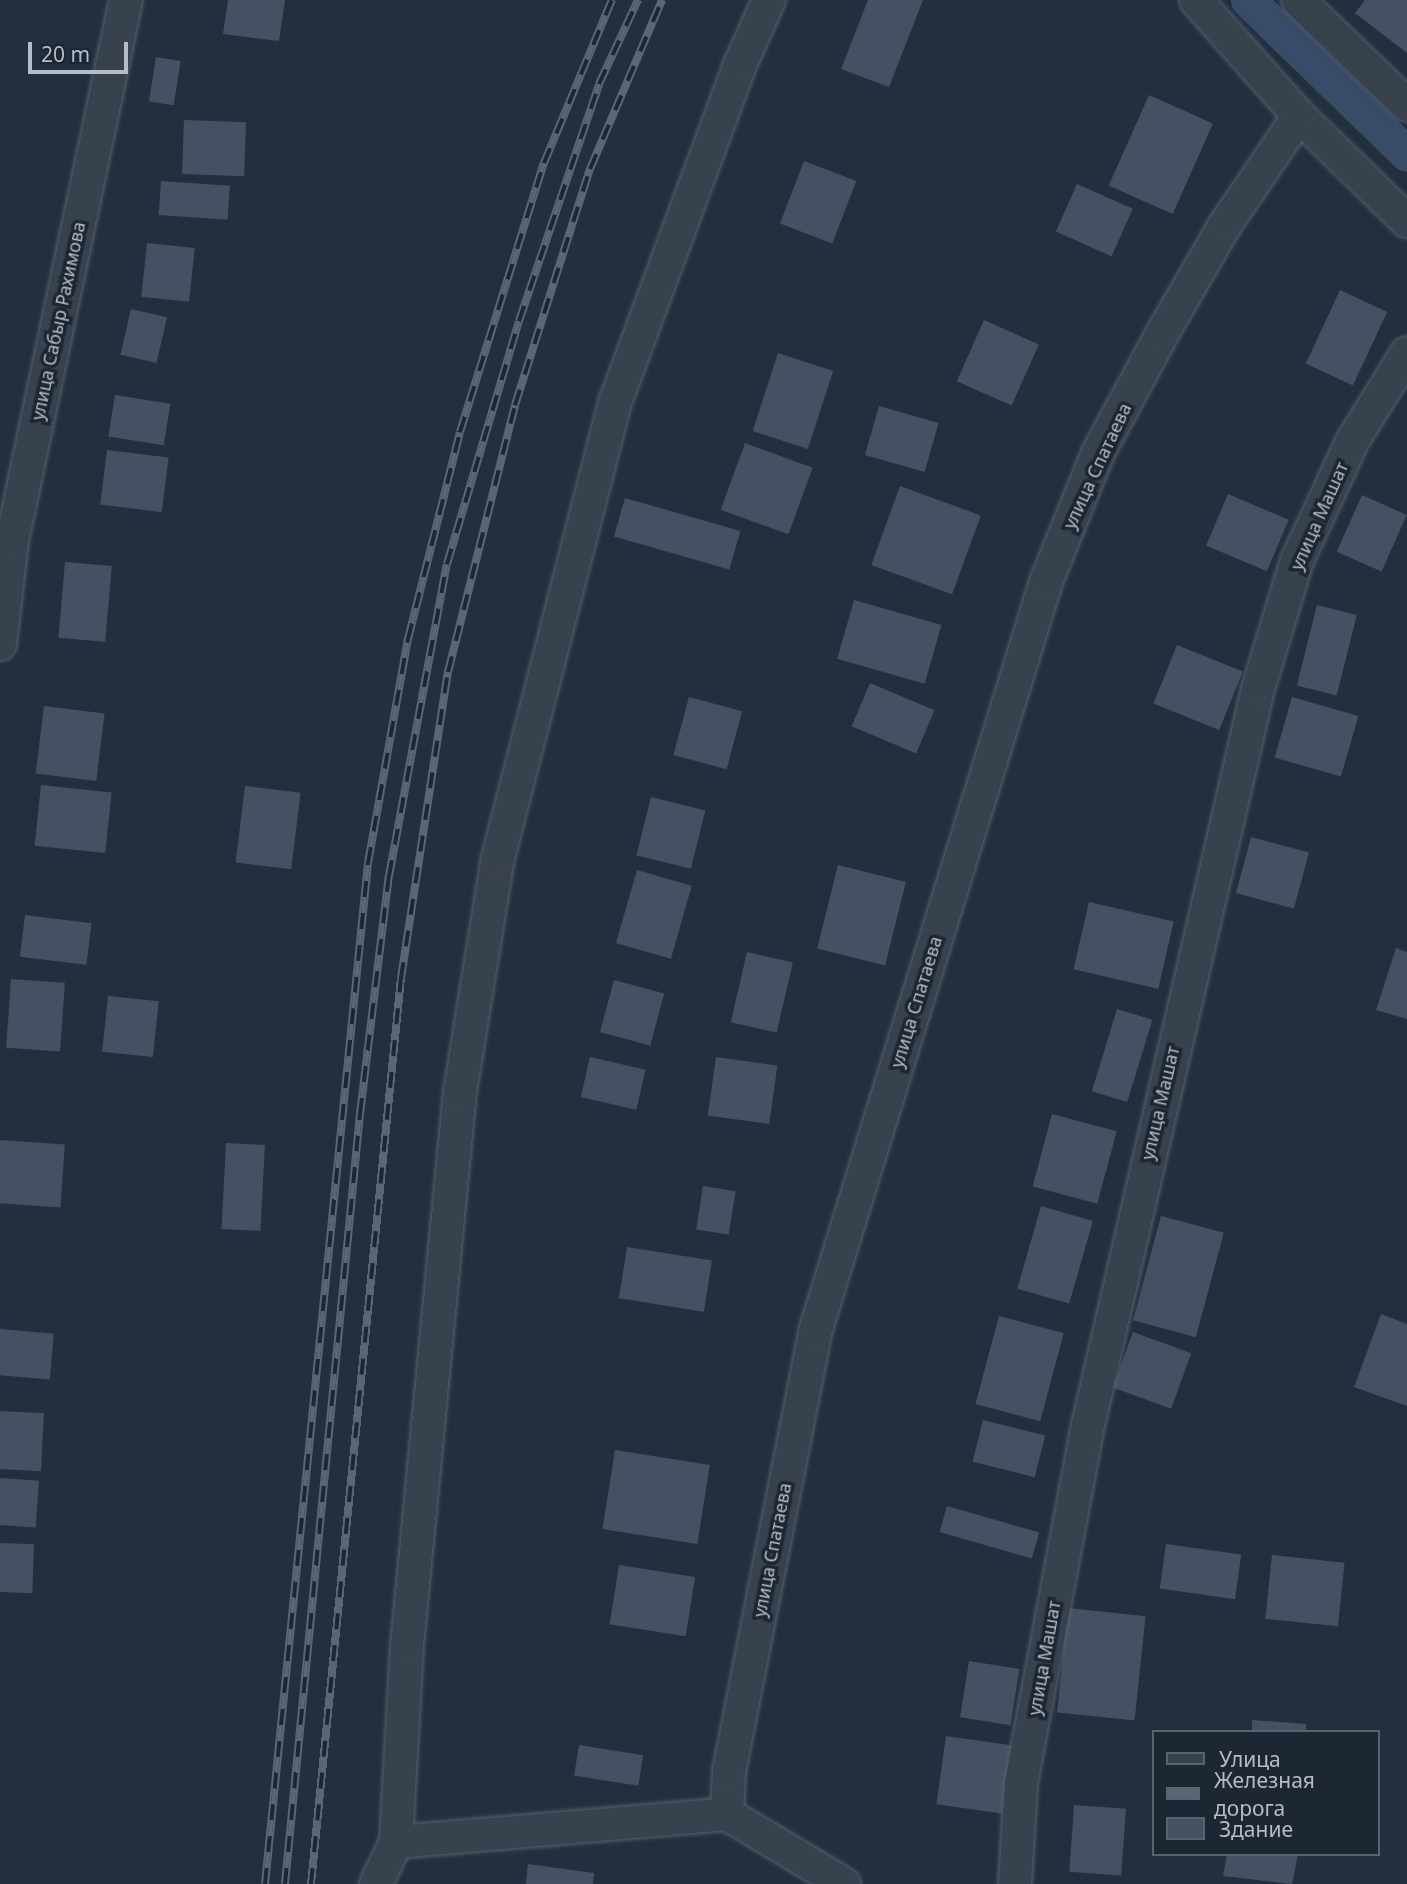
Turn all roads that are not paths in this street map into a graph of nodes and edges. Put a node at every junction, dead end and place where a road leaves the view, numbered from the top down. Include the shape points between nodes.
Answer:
1 (126, 0) edge
2 (769, 0) edge
3 (1196, 0) edge
4 (1301, 1) edge
5 (1407, 105) edge
6 (1299, 116) junction
7 (1407, 221) edge
8 (1407, 353) edge
9 (0, 644) edge
10 (727, 1814) junction
11 (396, 1842) junction
12 (376, 1884) edge
13 (844, 1884) edge
14 (1015, 1884) edge

1 - 9 street, улица Сабыр Рахимова via 12,541
2 - 11 street via 740,65 616,400 498,858 460,1092 407,1646
3 - 6 street
4 - 5 street
6 - 7 street
6 - 10 street, улица Спатаева via 1225,225 1156,346 1098,453 1046,582 815,1332 729,1772
8 - 14 street, улица Машат via 1353,440 1297,561 1258,690 1086,1434 1021,1783
10 - 11 street
10 - 13 street
11 - 12 street

